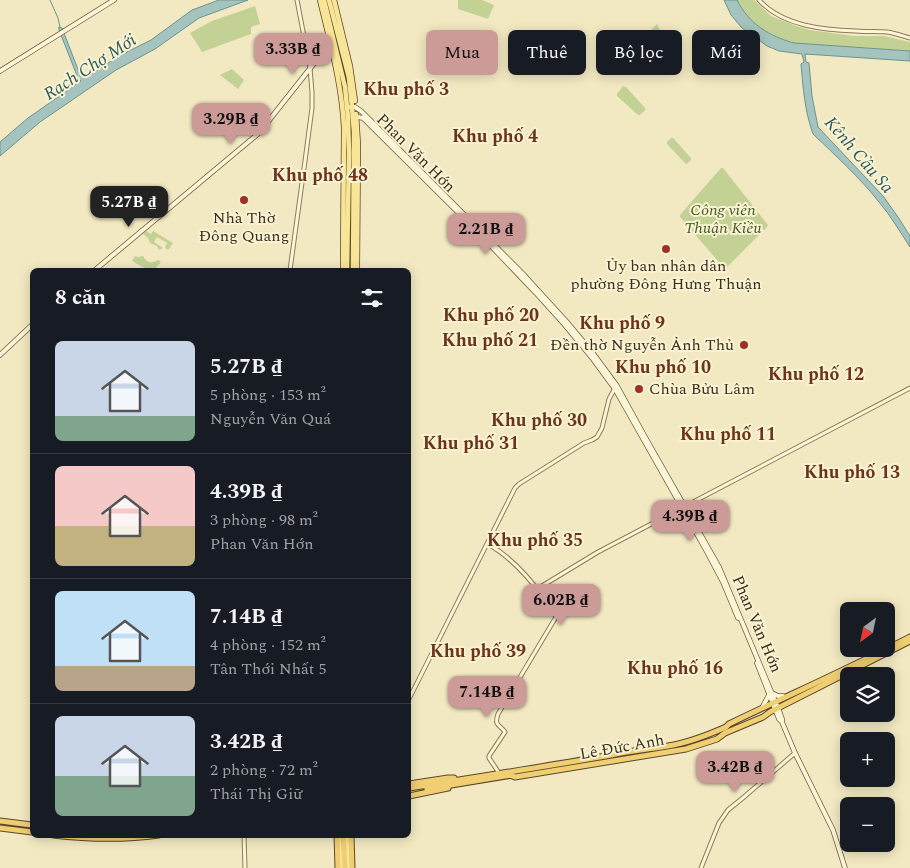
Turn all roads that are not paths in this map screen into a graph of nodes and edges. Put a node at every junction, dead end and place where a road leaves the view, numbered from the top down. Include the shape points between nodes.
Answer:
1 (114, 0) edge
2 (297, 0) edge
3 (320, 0) edge
4 (324, 0) edge
5 (330, 0) edge
6 (334, 0) edge
7 (759, 0) edge
8 (910, 38) edge
9 (332, 41) junction
10 (324, 51) junction
11 (333, 53) junction
12 (310, 68) junction
13 (0, 71) edge
14 (351, 84) junction
15 (349, 107) junction
16 (350, 117) junction
17 (406, 159) junction
18 (96, 268) edge
19 (290, 268) edge
20 (343, 268) edge
21 (347, 268) edge
22 (353, 268) edge
23 (357, 268) edge
24 (30, 328) edge
25 (0, 355) edge
26 (616, 387) junction
27 (910, 388) edge
28 (683, 508) junction
29 (488, 544) junction
30 (537, 588) junction
31 (908, 639) edge
32 (895, 643) edge
33 (863, 658) edge
34 (812, 684) junction
35 (770, 694) junction
36 (411, 695) edge
37 (790, 702) junction
38 (778, 703) junction
39 (762, 708) junction
40 (766, 714) junction
41 (780, 717) junction
42 (795, 753) junction
43 (501, 773) junction
44 (459, 782) junction
45 (411, 784) edge
46 (411, 790) edge
47 (411, 796) edge
48 (0, 820) edge
49 (30, 824) edge
50 (0, 827) edge
51 (30, 831) edge
52 (81, 838) edge
53 (142, 838) edge
54 (244, 838) edge
55 (341, 838) edge
56 (342, 838) edge
57 (352, 838) edge
58 (245, 868) edge
59 (342, 868) edge
60 (352, 868) edge
61 (701, 868) edge
62 (845, 868) edge

1 - 13 main road
2 - 12 street
3 - 9 main road
4 - 9 main road
5 - 14 main road
6 - 14 main road via 350,66
7 - 8 street via 775,14 802,24 887,32
9 - 10 main road
9 - 11 main road
9 - 15 main road
10 - 11 main road
10 - 12 main road
11 - 15 main road
12 - 18 main road via 259,133
12 - 19 street via 312,108
14 - 15 main road
15 - 16 main road
15 - 16 main road
15 - 17 main road, Phan Văn Hớn via 361,111
16 - 17 main road, Phan Văn Hớn via 363,118
16 - 20 main road
16 - 21 main road
16 - 22 main road via 354,132
16 - 23 main road via 358,145
17 - 26 main road, Phan Văn Hớn via 550,308
24 - 25 main road
26 - 28 main road, Phan Văn Hớn
26 - 29 street via 597,436 519,484
27 - 28 street
28 - 30 street
28 - 35 main road, Phan Văn Hớn via 723,582
29 - 30 street via 511,560
29 - 36 street
30 - 43 street via 556,618 498,714 496,723 505,732 489,758
31 - 32 highway
31 - 34 highway, Lê Đức Anh
31 - 37 highway, Lê Đức Anh via 901,647
33 - 34 highway, Lê Đức Anh
34 - 38 highway, Lê Đức Anh
35 - 38 main road, Phan Văn Hớn
35 - 38 main road via 778,696
35 - 39 main road
37 - 38 highway, Lê Đức Anh
37 - 41 main road
38 - 39 highway, Lê Đức Anh
38 - 40 highway, Lê Đức Anh
38 - 41 main road, Phan Văn Hớn
39 - 43 highway, Lê Đức Anh via 716,732 674,743
40 - 41 main road
40 - 44 highway, Lê Đức Anh via 727,733 671,750 569,768
41 - 42 main road, Phan Văn Hớn
42 - 61 street via 728,810 719,823
42 - 62 main road, Phan Văn Hớn via 833,830
43 - 44 highway, Lê Đức Anh
44 - 45 highway, Lê Đức Anh via 448,778
44 - 46 highway, Lê Đức Anh
44 - 47 highway, Lê Đức Anh via 450,788
48 - 49 highway
50 - 51 highway
52 - 53 highway
54 - 58 street
55 - 59 highway via 338,850
56 - 59 highway
57 - 60 highway

